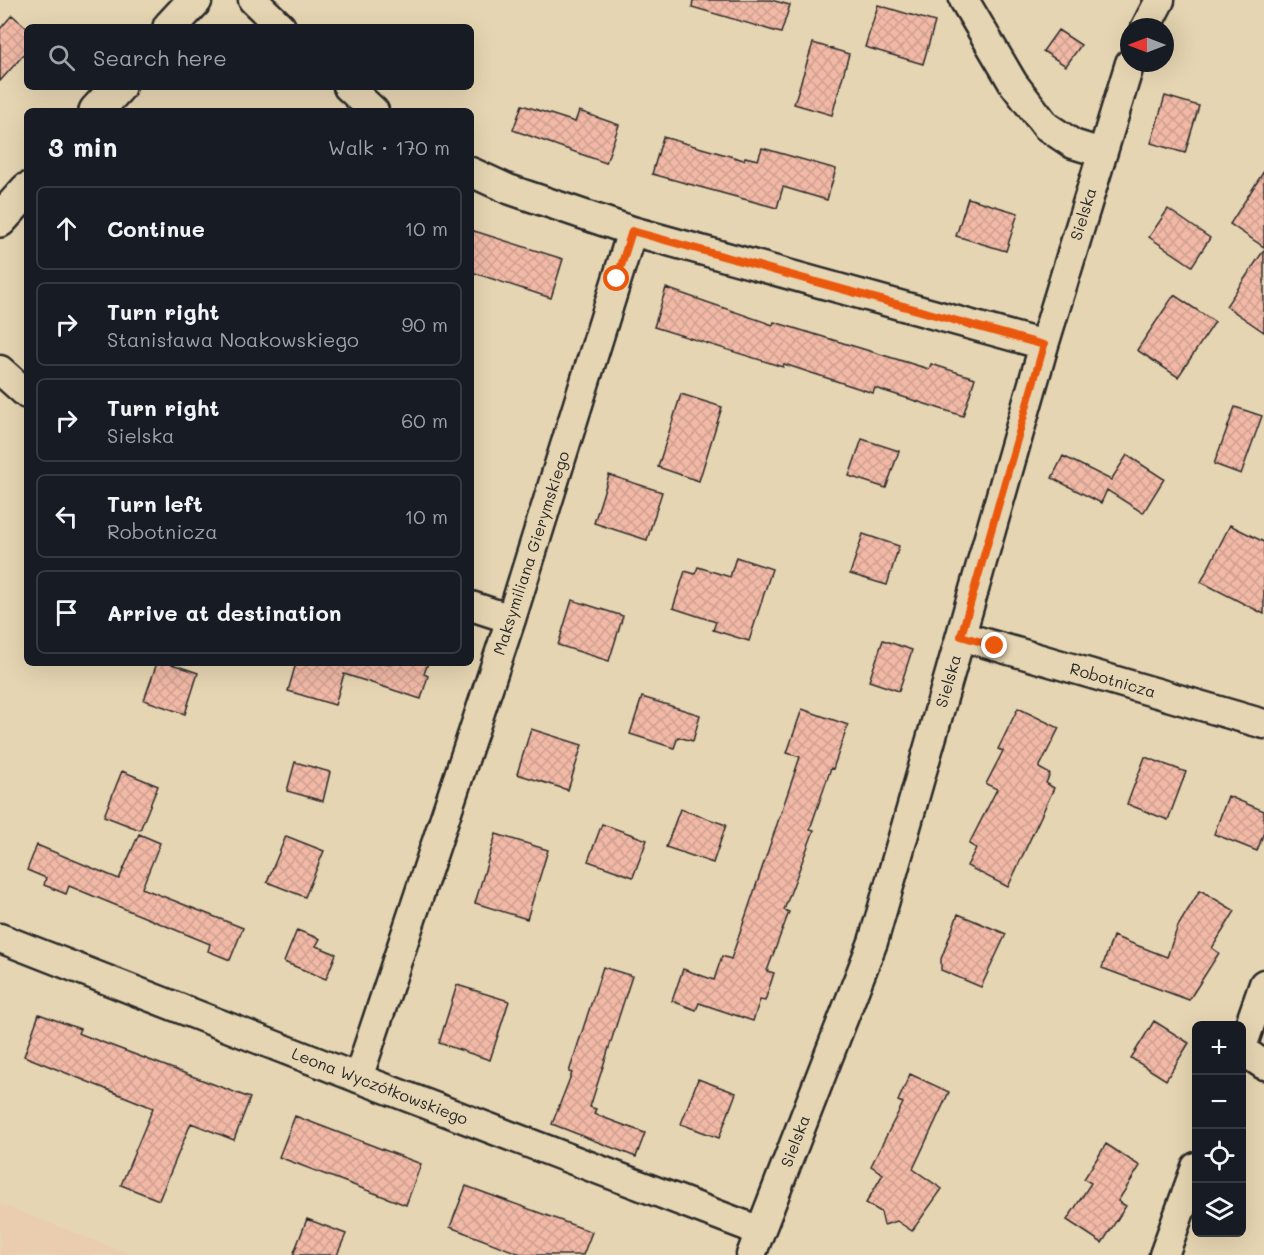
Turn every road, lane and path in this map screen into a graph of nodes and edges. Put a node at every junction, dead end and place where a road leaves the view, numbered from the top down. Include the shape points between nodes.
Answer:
1 (195, 0) edge
2 (253, 0) edge
3 (964, 0) edge
4 (1160, 0) edge
5 (1151, 18) edge
6 (173, 24) edge
7 (278, 24) edge
8 (1127, 72) edge
9 (114, 90) edge
10 (351, 90) edge
11 (99, 108) edge
12 (371, 108) edge
13 (1102, 153) junction
14 (474, 173) edge
15 (24, 193) edge
16 (0, 220) edge
17 (632, 231) junction
18 (1044, 345) junction
19 (0, 370) edge
20 (24, 391) edge
21 (474, 607) edge
22 (511, 619) junction
23 (961, 636) junction
24 (1264, 724) edge
25 (0, 938) edge
26 (1264, 984) edge
27 (1246, 1036) edge
28 (1246, 1051) edge
29 (1264, 1065) edge
30 (358, 1078) junction
31 (1192, 1180) edge
32 (756, 1243) edge
33 (1164, 1255) edge

1 - 6 street
2 - 7 street
3 - 13 street via 1013,83 1046,126 1073,144
4 - 5 street
8 - 13 street, Sielska
9 - 11 street
10 - 12 street
13 - 18 street, Sielska
14 - 17 street via 508,189
15 - 16 street
17 - 18 street
17 - 22 street, Maksymiliana Gierymskiego
18 - 23 street, Sielska
19 - 20 street
21 - 22 street
22 - 30 street, Maksymiliana Gierymskiego
23 - 24 street, Robotnicza
23 - 32 street, Sielska via 873,942
25 - 30 street, Leona Wyczółkowskiego
26 - 27 street
28 - 29 street
30 - 32 street, Leona Wyczółkowskiego
31 - 33 street

